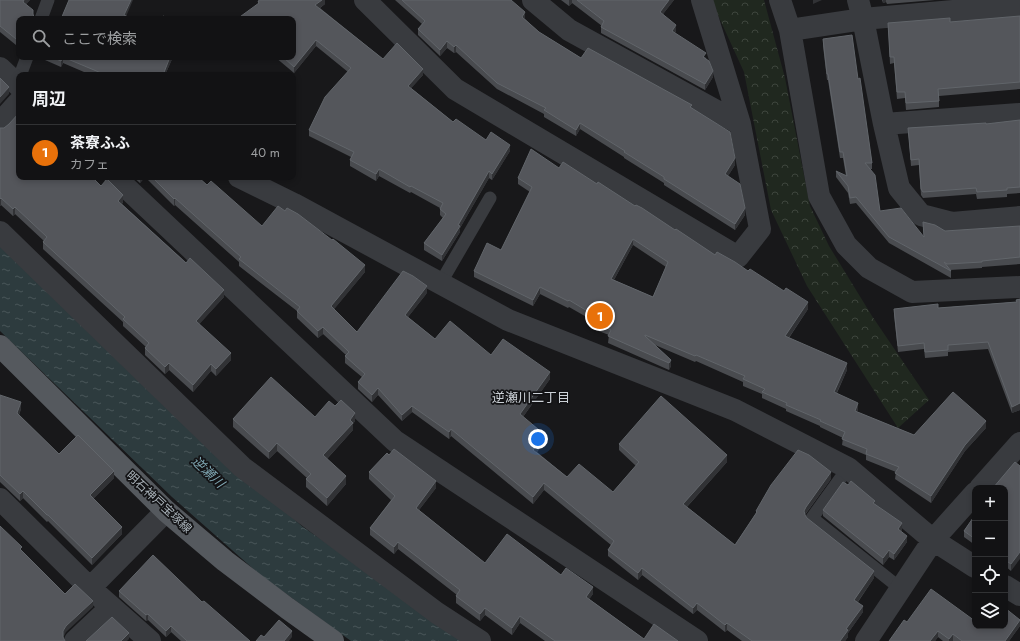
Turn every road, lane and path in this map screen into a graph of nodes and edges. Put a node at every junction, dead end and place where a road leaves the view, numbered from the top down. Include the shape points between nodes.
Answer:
1 (48, 0) edge
2 (366, 0) edge
3 (533, 0) edge
4 (702, 0) edge
5 (780, 0) edge
6 (986, 4) edge
7 (1020, 5) edge
8 (860, 10) edge
9 (42, 16) edge
10 (790, 30) junction
11 (16, 105) edge
12 (1020, 114) edge
13 (0, 123) edge
14 (740, 124) junction
15 (884, 124) junction
16 (118, 180) edge
17 (245, 180) edge
18 (490, 198) dead end
19 (1020, 217) edge
20 (0, 232) edge
21 (440, 284) junction
22 (1020, 287) edge
23 (0, 346) edge
24 (1020, 443) edge
25 (848, 468) junction
26 (983, 485) edge
27 (972, 496) edge
28 (0, 499) edge
29 (166, 511) junction
30 (933, 540) junction
31 (972, 565) edge
32 (90, 588) junction
33 (1008, 588) edge
34 (901, 589) junction
35 (1020, 596) edge
36 (111, 607) junction
37 (75, 641) edge
38 (150, 641) edge
39 (333, 641) edge
40 (480, 641) edge
41 (697, 641) edge
42 (866, 641) edge

1 - 9 lane
2 - 14 street via 455,88 738,257 760,229
3 - 14 street via 569,30
4 - 14 street
5 - 10 street
6 - 7 street
6 - 8 street
8 - 10 street
8 - 15 street
10 - 22 street via 819,196 846,246 869,268 912,292
11 - 13 street
12 - 15 street
15 - 19 street via 899,188 921,215 952,222
16 - 41 street via 395,441
17 - 21 street
18 - 21 lane
20 - 40 street via 242,467
21 - 25 street via 508,320 735,410
23 - 29 main road, 明石神戸宝塚線
24 - 26 street
25 - 30 street
25 - 34 lane via 812,518
27 - 30 street
28 - 32 street
29 - 32 street
29 - 39 main road, 明石神戸宝塚線 via 225,561
30 - 31 street
30 - 34 street
32 - 36 street
33 - 35 street
34 - 42 street
36 - 37 street
36 - 38 street

